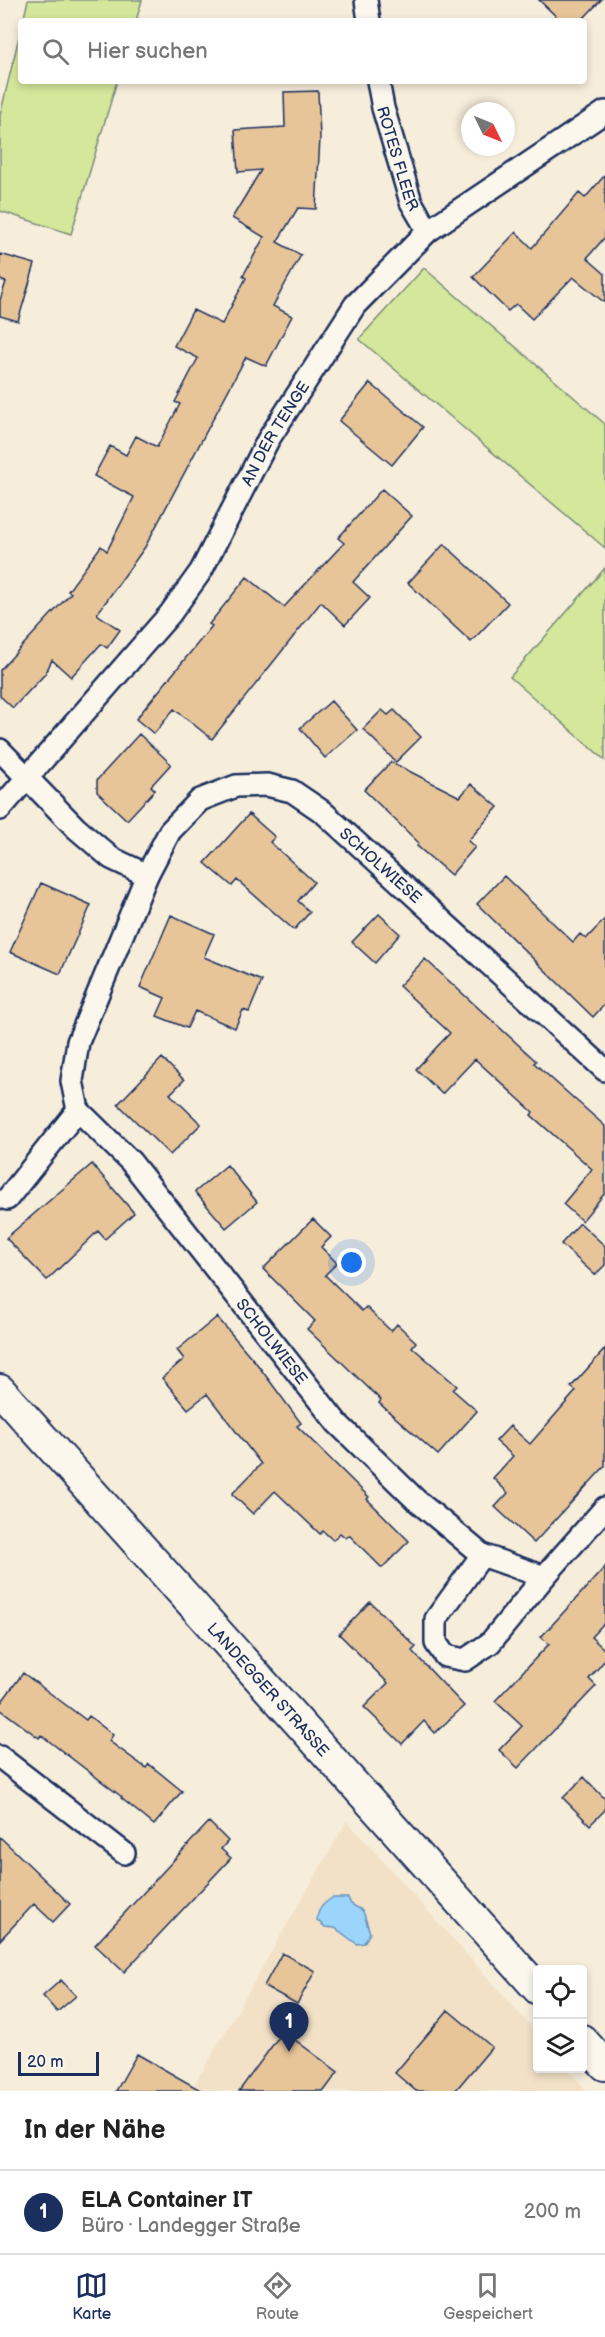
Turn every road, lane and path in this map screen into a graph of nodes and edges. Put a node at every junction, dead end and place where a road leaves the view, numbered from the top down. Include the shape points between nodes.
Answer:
1 (366, 0) edge
2 (369, 18) edge
3 (379, 84) edge
4 (605, 112) edge
5 (428, 231) junction
6 (0, 750) edge
7 (29, 778) junction
8 (0, 809) edge
9 (147, 875) junction
10 (605, 1070) edge
11 (78, 1110) junction
12 (8, 1199) dead end
13 (0, 1390) edge
14 (605, 1508) edge
15 (482, 1555) junction
16 (544, 1576) junction
17 (0, 1757) edge
18 (124, 1853) dead end
19 (533, 1985) edge
20 (587, 2045) edge
21 (605, 2065) edge

1 - 2 street
3 - 5 street, ROTES FLEER via 411,202
4 - 5 street, AN DER TENGE
5 - 7 street, AN DER TENGE via 355,304 323,351 268,440 201,571 170,614
6 - 7 street
7 - 8 street, AN DER TENGE
7 - 9 street via 111,858
9 - 10 street, SCHOLWIESE via 170,831 200,800 236,786 267,785 292,791 323,812
9 - 11 street, SCHOLWIESE via 78,1042 72,1081
11 - 12 street
11 - 15 street, SCHOLWIESE via 131,1162 337,1423 416,1500
13 - 19 main road, LANDEGGER STRASSE
14 - 16 street
15 - 16 street, SCHOLWIESE
15 - 16 street via 436,1619 436,1643 445,1656 465,1660 490,1642
17 - 18 street
20 - 21 main road

